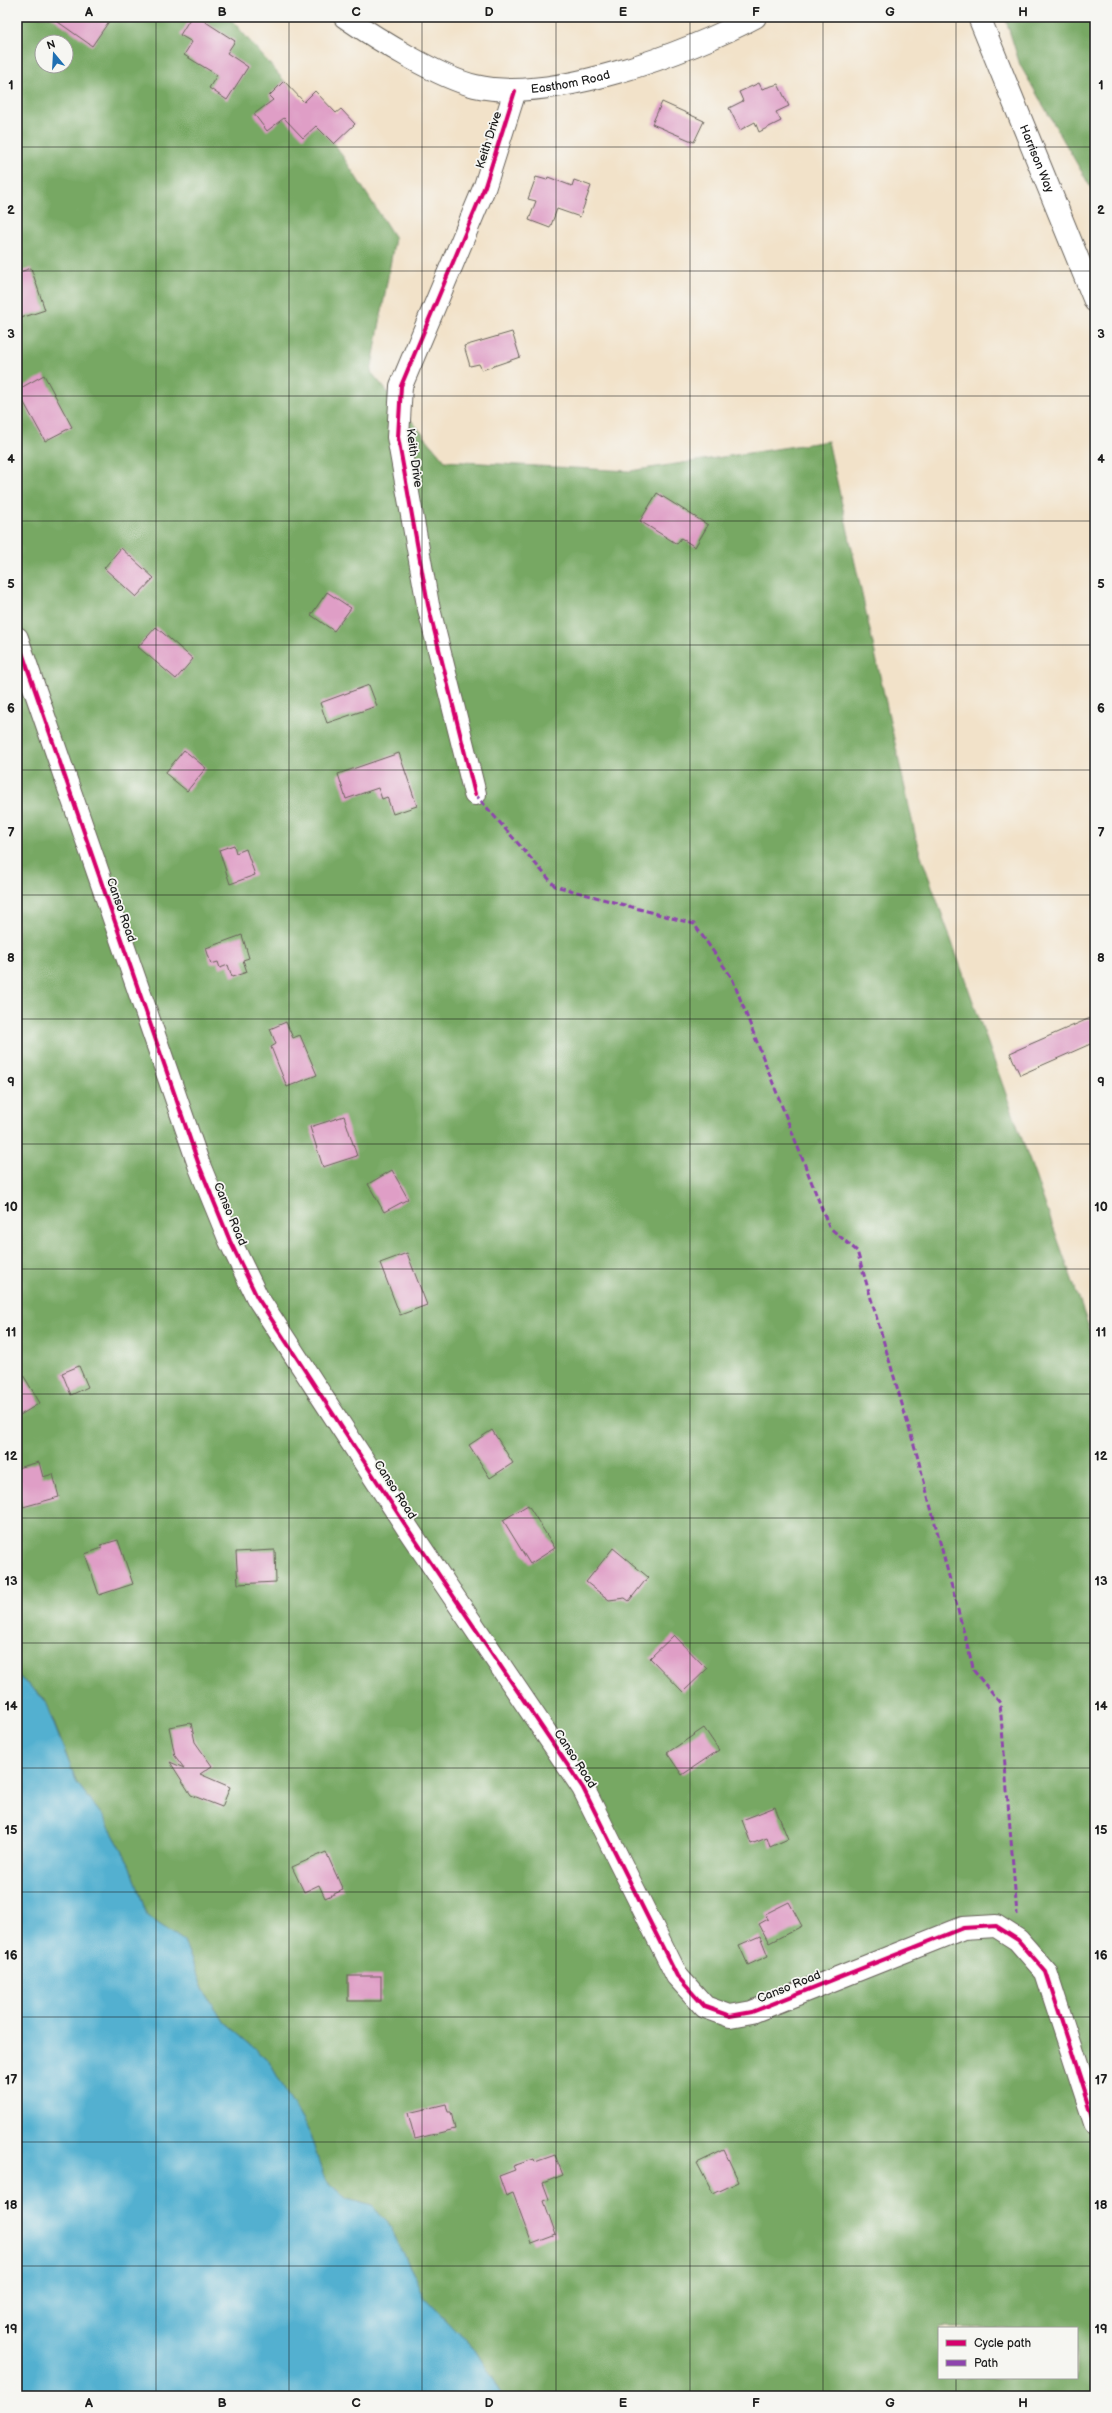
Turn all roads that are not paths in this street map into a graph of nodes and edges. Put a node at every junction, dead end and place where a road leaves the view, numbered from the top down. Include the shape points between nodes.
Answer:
1 (345, 17) edge
2 (755, 17) edge
3 (979, 17) edge
4 (515, 91) junction
5 (1095, 301) edge
6 (17, 638) edge
7 (475, 794) dead end
8 (1095, 2123) edge

1 - 4 street, Easthom Road via 440,72 475,86
2 - 4 street, Easthom Road via 658,60 564,85
3 - 5 street, Harrison Way
4 - 7 street, Keith Drive via 484,186 401,386 398,437 428,605
6 - 8 street, Canso Road via 199,1165 230,1241 257,1297 583,1788 677,1976 705,2007 730,2016 752,2012 963,1928 996,1926 1018,1940 1046,1972

